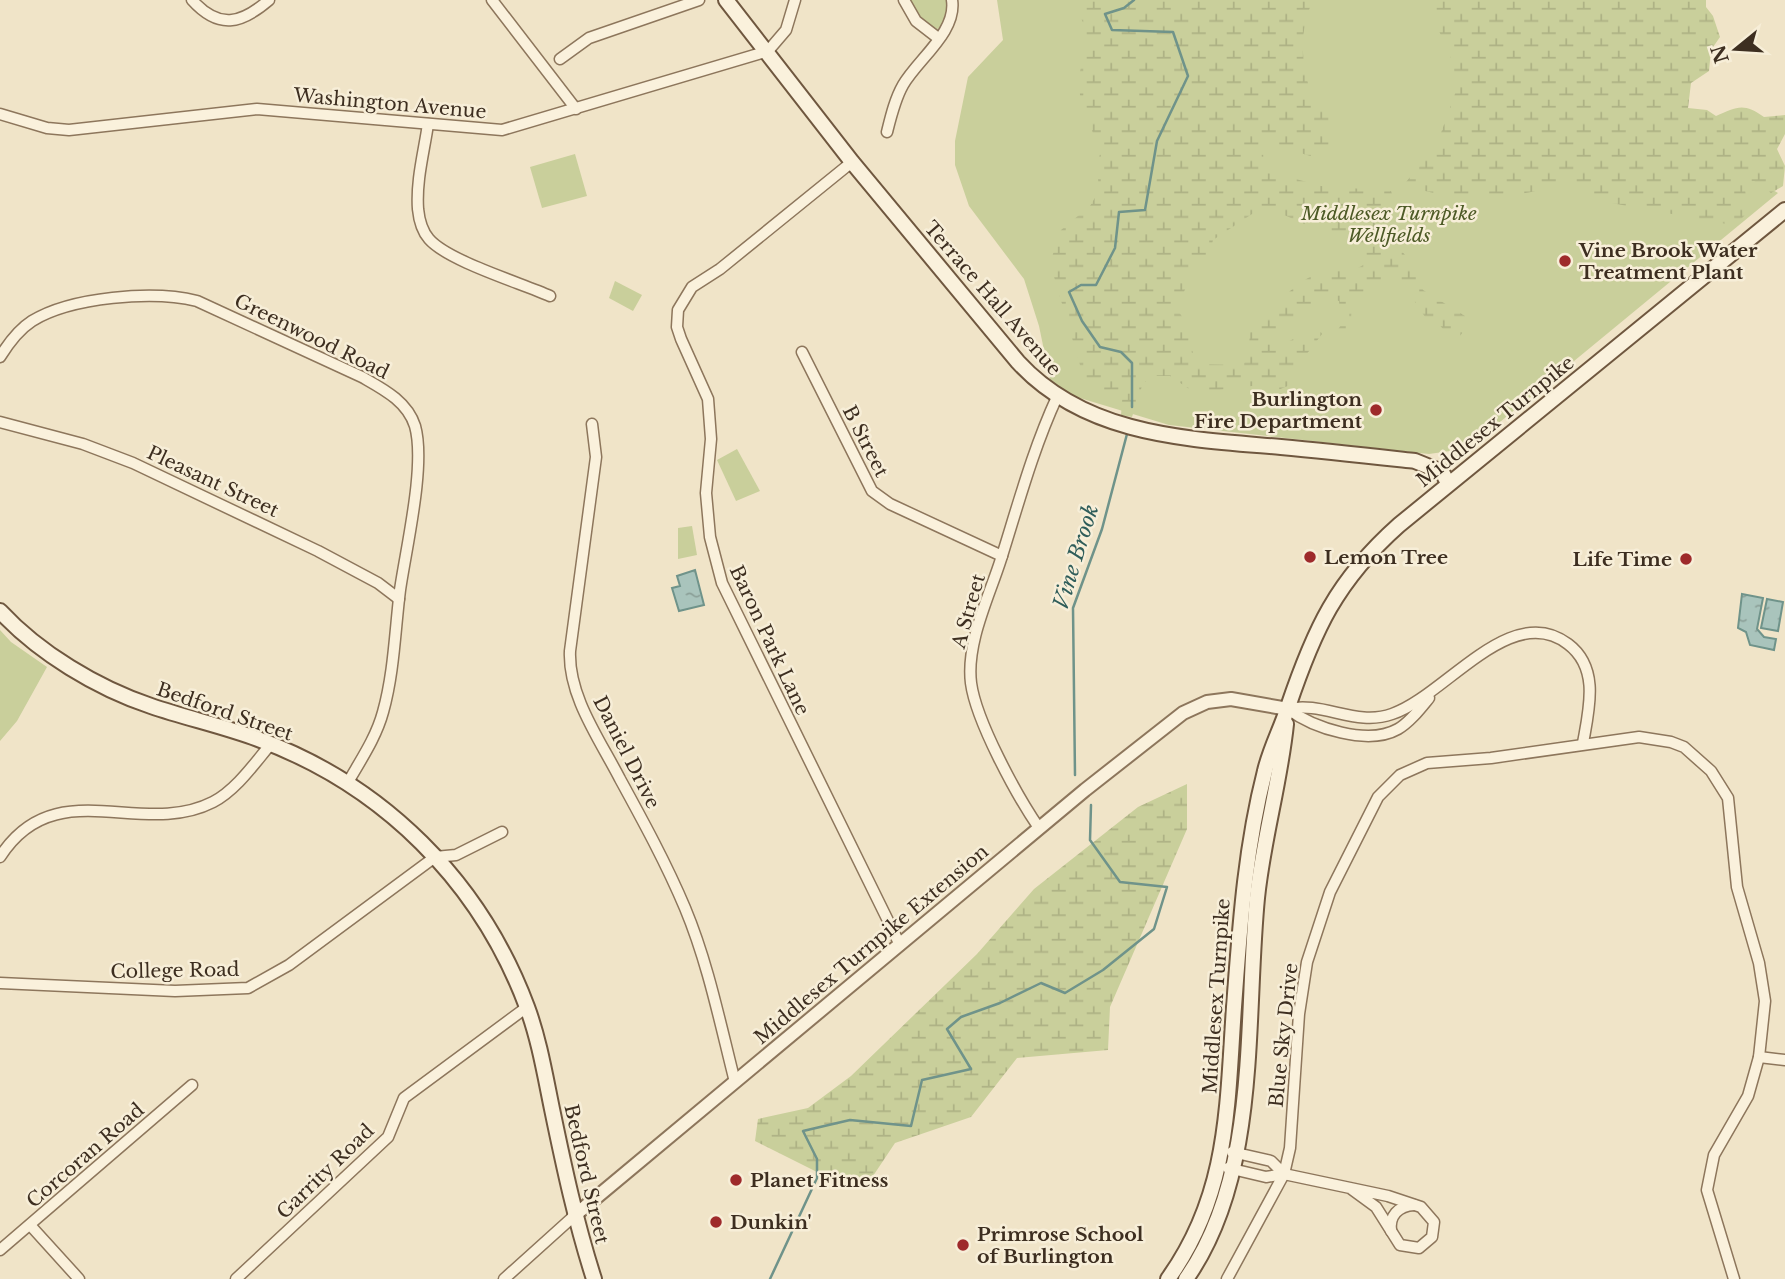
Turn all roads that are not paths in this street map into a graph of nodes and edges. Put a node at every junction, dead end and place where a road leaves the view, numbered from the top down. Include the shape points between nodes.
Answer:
1 (192, 0) edge
2 (269, 0) edge
3 (492, 0) edge
4 (699, 0) edge
5 (726, 0) edge
6 (795, 0) edge
7 (905, 0) edge
8 (952, 0) edge
9 (938, 38) junction
10 (768, 51) junction
11 (560, 59) dead end
12 (576, 109) junction
13 (0, 114) edge
14 (428, 124) junction
15 (887, 132) dead end
16 (852, 162) junction
17 (1785, 210) edge
18 (550, 296) dead end
19 (802, 352) dead end
20 (0, 358) edge
21 (1057, 397) junction
22 (0, 422) edge
23 (592, 424) dead end
24 (1448, 483) junction
25 (1002, 556) junction
26 (399, 599) junction
27 (0, 611) edge
28 (1437, 690) junction
29 (1288, 709) junction
30 (1583, 743) junction
31 (270, 745) junction
32 (348, 784) junction
33 (1039, 828) junction
34 (502, 832) dead end
35 (0, 857) edge
36 (435, 857) junction
37 (900, 945) junction
38 (0, 983) edge
39 (527, 1007) junction
40 (1759, 1057) junction
41 (1785, 1060) edge
42 (735, 1082) junction
43 (191, 1085) dead end
44 (1230, 1152) junction
45 (1227, 1168) junction
46 (1284, 1174) junction
47 (1350, 1188) junction
48 (1421, 1207) junction
49 (574, 1216) junction
50 (30, 1225) junction
51 (1392, 1235) junction
52 (0, 1250) edge
53 (79, 1279) edge
54 (236, 1279) edge
55 (504, 1279) edge
56 (594, 1279) edge
57 (1168, 1279) edge
58 (1186, 1279) edge
59 (1227, 1279) edge
60 (1734, 1279) edge

1 - 2 street via 210,17 232,20
3 - 12 street
4 - 11 street via 589,38
5 - 10 main road, Terrace Hall Avenue
6 - 10 street via 786,30
7 - 9 street via 916,21
8 - 9 street via 952,15
9 - 15 street via 902,86
10 - 12 street, Washington Avenue
10 - 16 main road, Terrace Hall Avenue
12 - 14 street, Washington Avenue via 502,130
13 - 14 street, Washington Avenue via 69,130 257,110
14 - 18 street via 418,211 429,238 466,261
16 - 21 main road, Terrace Hall Avenue via 1018,362
16 - 37 street, Baron Park Lane via 692,287 682,300 677,319 708,399 711,439 706,493 710,537 722,583
17 - 24 main road, Middlesex Turnpike
19 - 25 street, B Street via 872,491 890,504
20 - 26 street, Greenwood Road via 30,322 55,310 144,294 172,295 233,317 388,392 414,424 418,459
21 - 24 main road, Terrace Hall Avenue via 1118,423 1175,438 1415,461 1442,471
21 - 25 street, A Street
22 - 26 street, Pleasant Street via 122,458 276,529 378,583
23 - 42 street, Daniel Drive via 596,457 570,651 573,678 595,732 685,908
24 - 29 main road, Middlesex Turnpike via 1376,546 1346,581 1312,637
25 - 33 street, A Street via 974,644 971,683 1003,765
26 - 32 street, Greenwood Road via 383,711
27 - 31 main road, Bedford Street via 45,650 118,692
28 - 29 street via 1405,710 1374,719
28 - 29 street via 1406,723 1380,735 1352,734
28 - 30 street via 1507,638 1529,632 1552,635 1571,646 1587,673 1590,703
29 - 33 street, Middlesex Turnpike Extension via 1231,699 1195,706
29 - 44 main road, Middlesex Turnpike via 1259,883
30 - 40 street, Blue Sky Drive via 1640,737 1671,742 1696,755 1724,790 1731,811 1737,887 1765,1001
30 - 46 street, Blue Sky Drive via 1491,758 1427,762 1400,775 1378,797 1330,891 1307,962
31 - 32 main road, Bedford Street
31 - 35 street via 228,791 206,805 176,813 58,812 28,827
32 - 36 main road, Bedford Street via 392,815
33 - 37 street, Middlesex Turnpike Extension
34 - 36 street via 456,855
36 - 38 street, College Road via 289,965 248,988 163,990
36 - 39 main road, Bedford Street via 461,883 484,919
37 - 42 street, Middlesex Turnpike Extension
39 - 49 main road, Bedford Street
39 - 54 street, Garrity Road via 404,1098 388,1137
40 - 41 street
40 - 60 street, Blue Sky Drive via 1748,1096 1709,1172 1709,1202
42 - 49 street, Middlesex Turnpike Extension
43 - 50 street, Corcoran Road
44 - 45 main road, Middlesex Turnpike
44 - 46 street via 1271,1161
45 - 46 street via 1266,1177
45 - 57 main road, Middlesex Turnpike via 1199,1229
45 - 58 main road, Middlesex Turnpike via 1212,1235
46 - 47 street
46 - 59 street, Blue Sky Drive
47 - 48 street
47 - 51 street via 1376,1207
48 - 51 street via 1409,1205 1397,1211 1390,1224
48 - 51 street via 1434,1222 1429,1241 1408,1248
49 - 55 street, Middlesex Turnpike Extension
49 - 56 main road, Bedford Street
50 - 52 street, Corcoran Road
50 - 53 street

